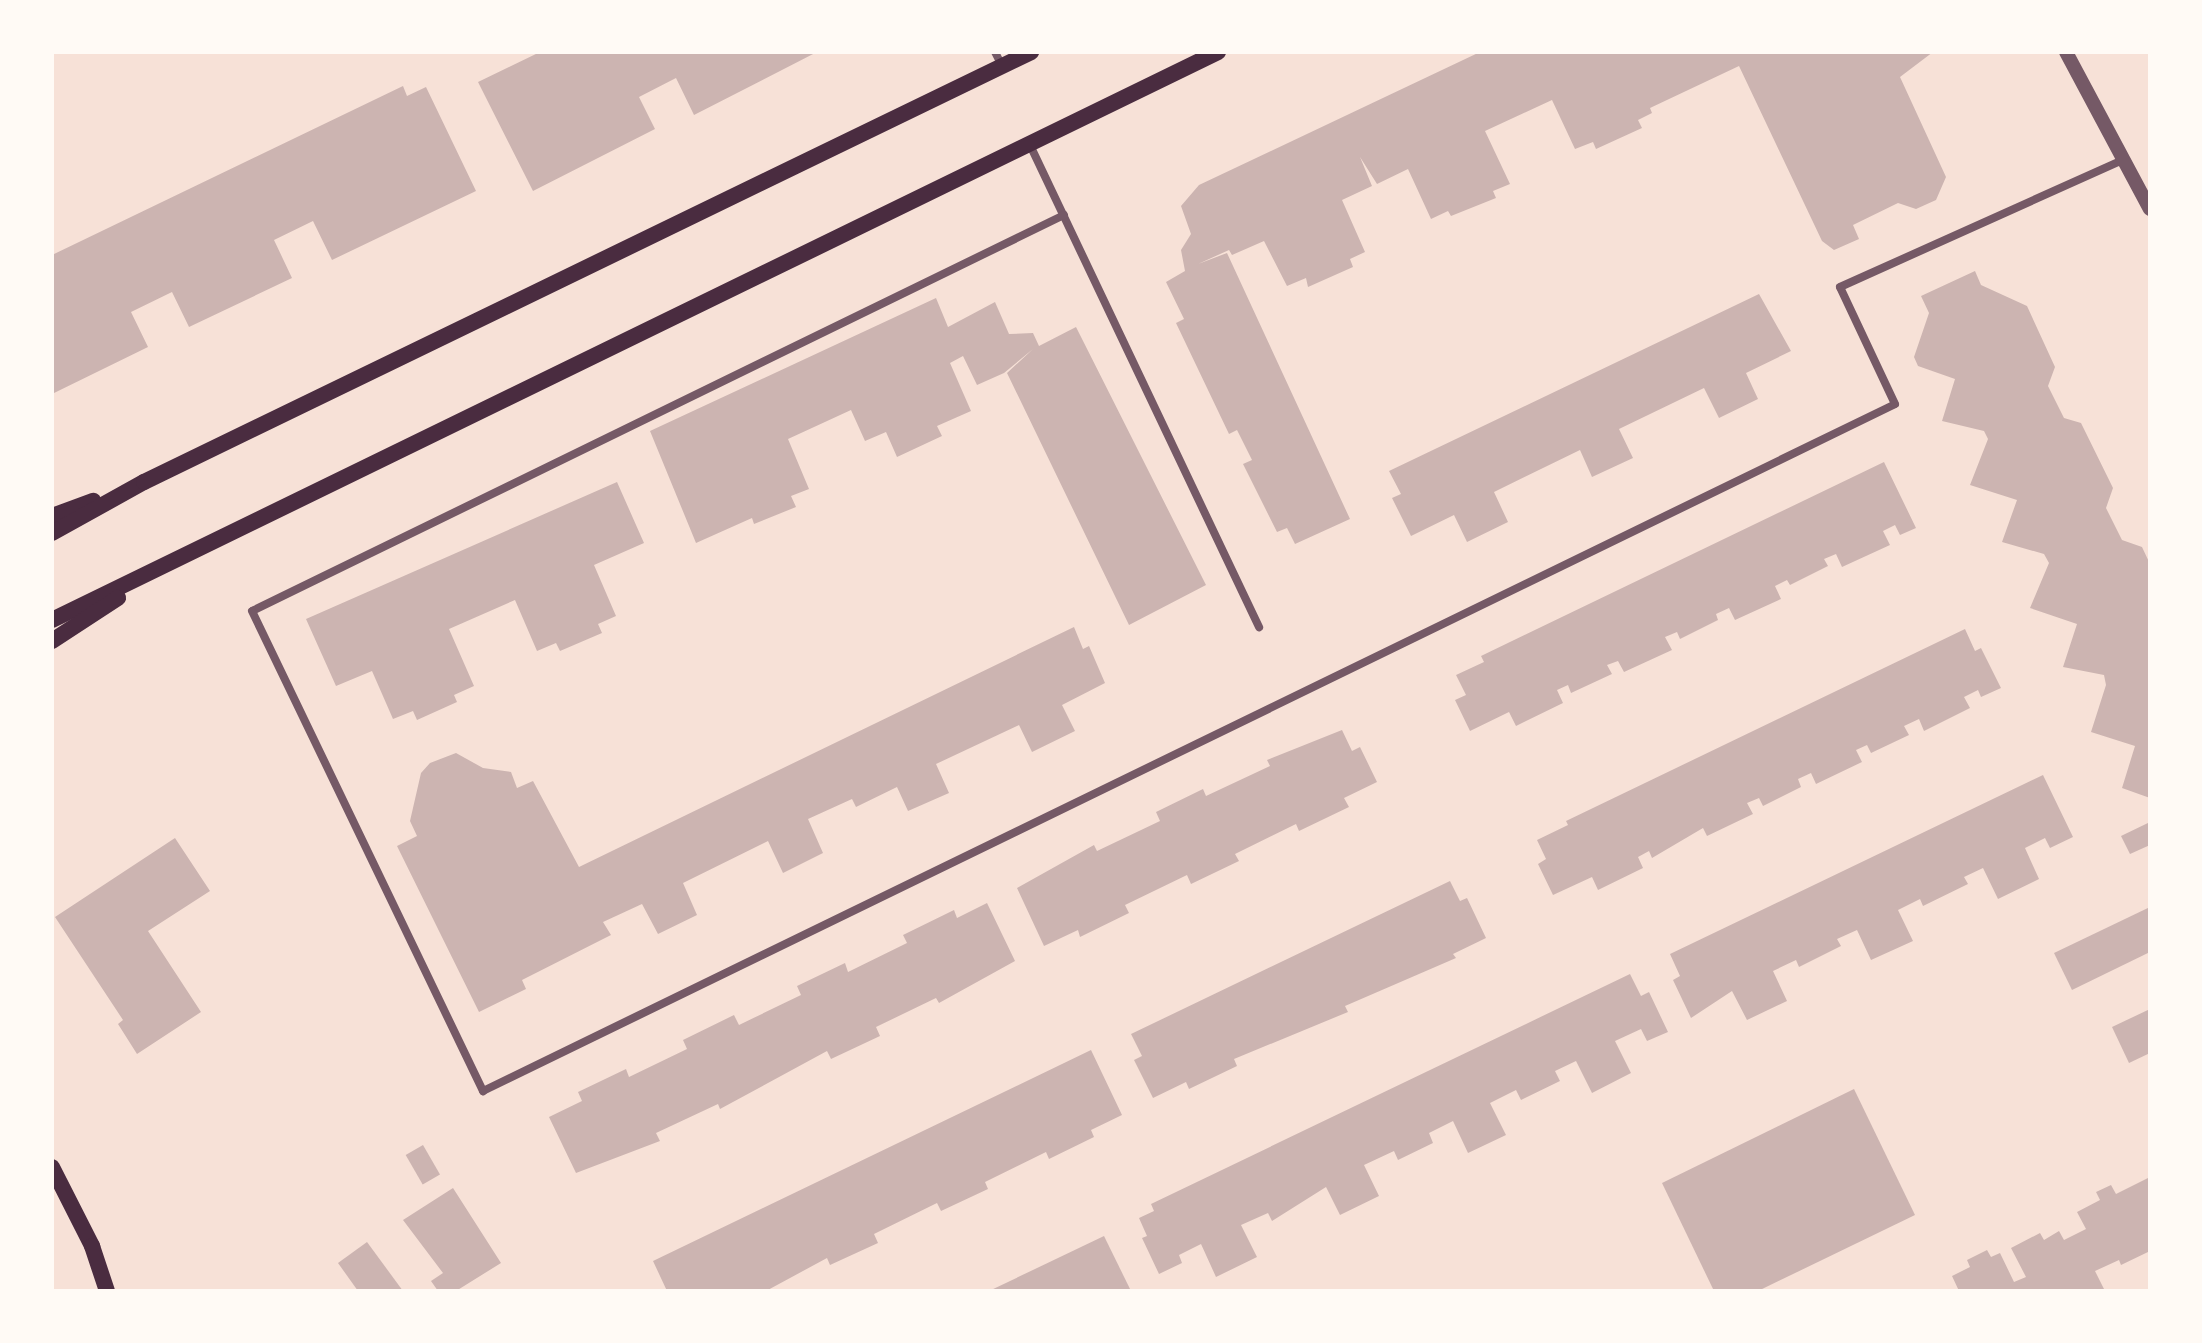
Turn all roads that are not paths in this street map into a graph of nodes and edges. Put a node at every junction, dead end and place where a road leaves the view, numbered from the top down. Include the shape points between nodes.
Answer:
1 (1031, 52) edge
2 (1218, 52) edge
3 (2066, 52) edge
4 (998, 59) edge
5 (1030, 145) junction
6 (2122, 160) junction
7 (2150, 209) edge
8 (1064, 215) junction
9 (144, 482) junction
10 (52, 516) edge
11 (52, 533) edge
12 (199, 549) junction
13 (52, 620) edge
14 (1259, 627) dead end
15 (52, 641) edge
16 (52, 1167) edge
17 (107, 1291) edge

1 - 4 main road
2 - 5 main road
3 - 6 street
4 - 9 main road
5 - 8 street
5 - 12 main road
6 - 7 street
6 - 8 street via 1840,287 1895,404 483,1091 252,611
8 - 14 street
9 - 10 main road
9 - 11 main road
12 - 13 main road
12 - 15 main road
16 - 17 main road via 92,1246

